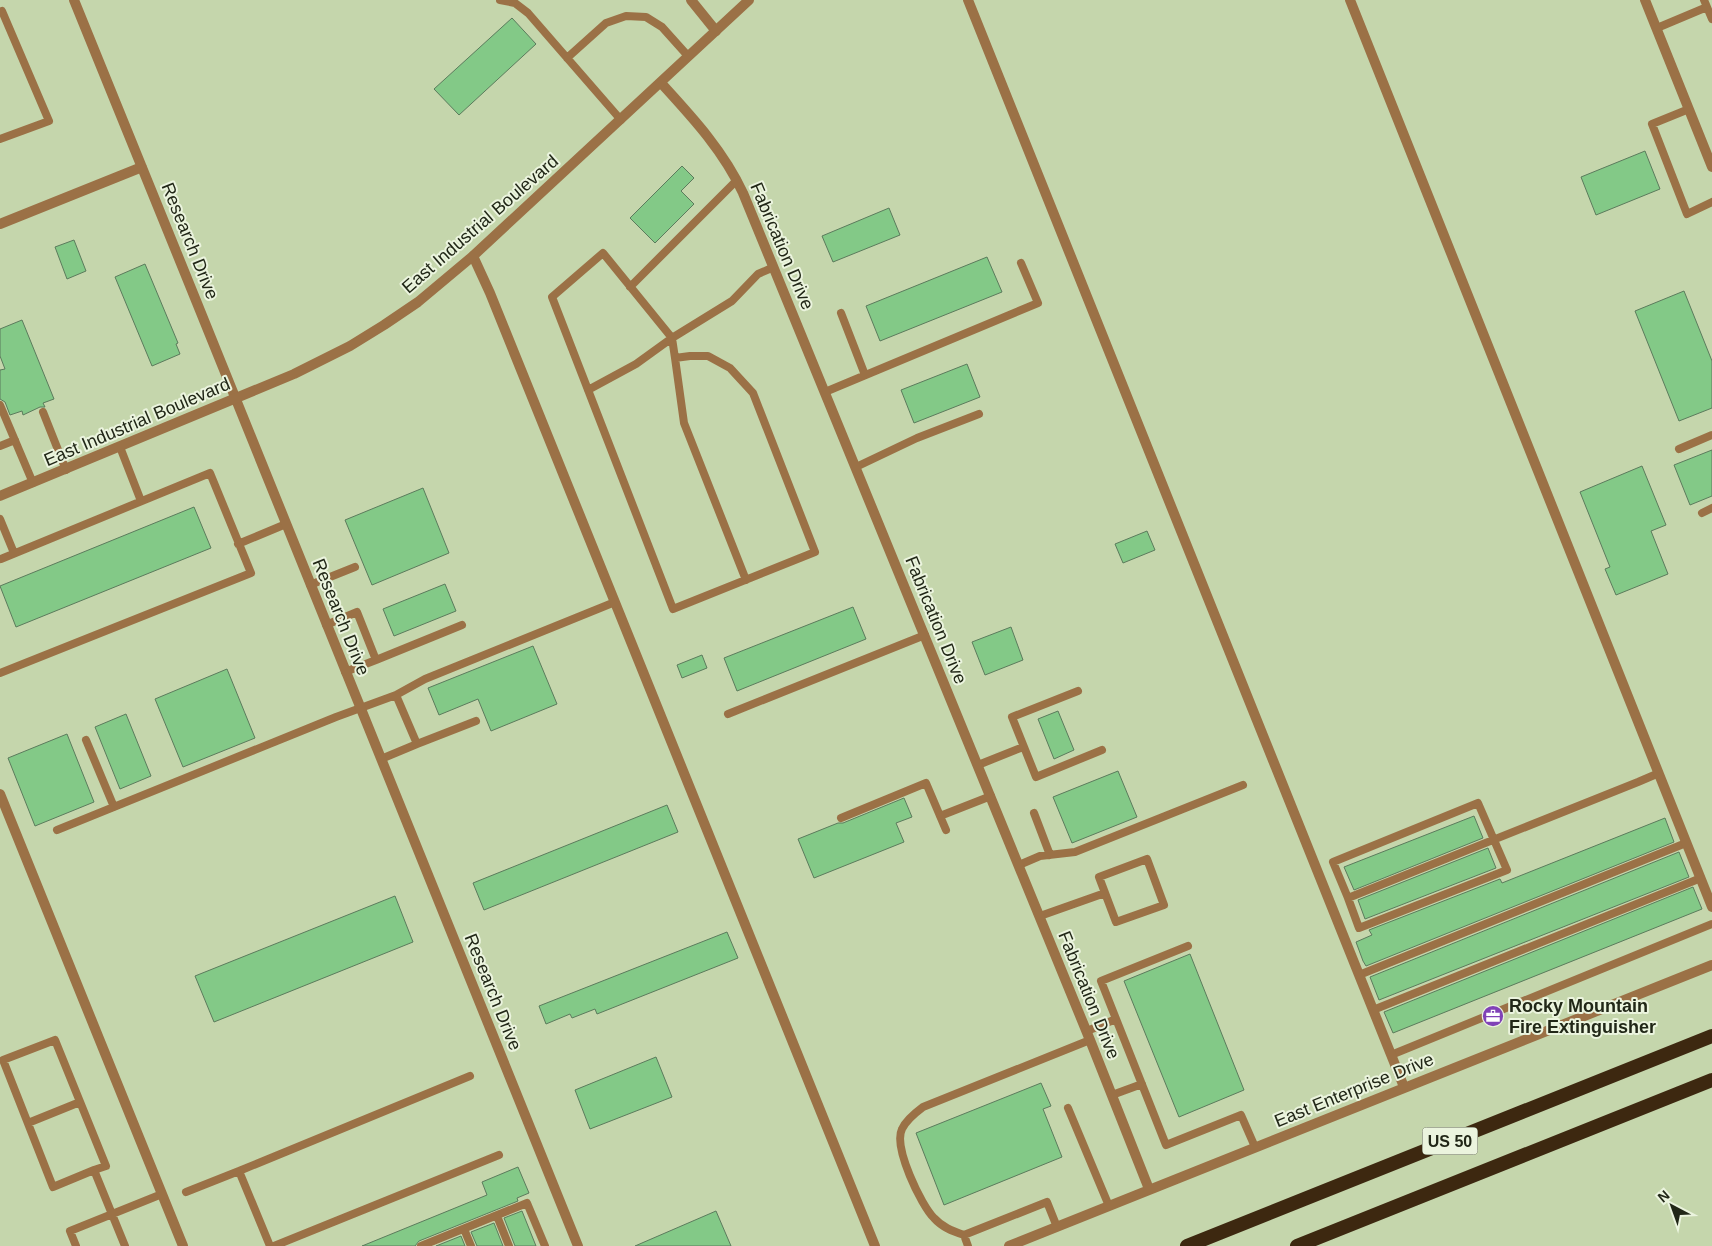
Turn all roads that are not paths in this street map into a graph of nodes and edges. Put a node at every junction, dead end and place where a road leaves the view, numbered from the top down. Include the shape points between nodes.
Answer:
1 (74, 0) edge
2 (500, 0) edge
3 (691, 0) edge
4 (749, 0) edge
5 (968, 0) edge
6 (1350, 0) edge
7 (1645, 0) edge
8 (1706, 4) edge
9 (2, 11) dead end
10 (1712, 20) edge
11 (1656, 28) junction
12 (716, 30) junction
13 (688, 56) junction
14 (567, 58) junction
15 (661, 83) junction
16 (1689, 108) junction
17 (621, 120) junction
18 (0, 139) edge
19 (1712, 167) edge
20 (142, 168) junction
21 (738, 180) junction
22 (1712, 202) edge
23 (0, 224) edge
24 (473, 256) junction
25 (1021, 263) dead end
26 (774, 267) junction
27 (630, 287) junction
28 (841, 314) dead end
29 (672, 338) junction
30 (675, 358) junction
31 (865, 375) junction
32 (588, 390) junction
33 (825, 392) junction
34 (236, 398) junction
35 (0, 405) edge
36 (43, 412) dead end
37 (979, 414) dead end
38 (1712, 436) edge
39 (15, 440) junction
40 (0, 446) edge
41 (120, 447) junction
42 (1678, 449) dead end
43 (856, 467) junction
44 (66, 470) junction
45 (32, 483) junction
46 (0, 496) edge
47 (141, 501) junction
48 (1712, 508) edge
49 (1702, 512) dead end
50 (0, 519) edge
51 (286, 524) junction
52 (238, 544) junction
53 (14, 553) junction
54 (1, 559) edge
55 (354, 566) dead end
56 (746, 580) junction
57 (310, 585) junction
58 (615, 602) junction
59 (326, 625) junction
60 (462, 625) dead end
61 (925, 635) junction
62 (376, 660) junction
63 (345, 672) junction
64 (0, 673) edge
65 (1078, 691) dead end
66 (396, 695) junction
67 (360, 709) junction
68 (728, 714) dead end
69 (476, 721) dead end
70 (86, 740) dead end
71 (417, 744) junction
72 (1023, 747) junction
73 (1102, 750) dead end
74 (381, 759) junction
75 (978, 765) junction
76 (1659, 773) junction
77 (1243, 784) dead end
78 (0, 794) edge
79 (991, 796) junction
80 (114, 807) junction
81 (1034, 813) dead end
82 (940, 816) junction
83 (841, 818) dead end
84 (57, 830) dead end
85 (946, 830) dead end
86 (1494, 839) junction
87 (1686, 843) junction
88 (1050, 855) junction
89 (1019, 865) junction
90 (1701, 878) junction
91 (1105, 893) junction
92 (1348, 898) junction
93 (1712, 907) edge
94 (1040, 916) junction
95 (1712, 924) edge
96 (1188, 946) dead end
97 (1712, 964) edge
98 (1359, 975) junction
99 (1373, 1010) junction
100 (1116, 1019) junction
101 (1088, 1035) junction
102 (1712, 1036) edge
103 (1391, 1055) junction
104 (470, 1076) dead end
105 (1712, 1080) edge
106 (1142, 1084) junction
107 (1404, 1087) junction
108 (1112, 1096) junction
109 (80, 1102) junction
110 (1068, 1108) dead end
111 (28, 1123) junction
112 (1255, 1147) junction
113 (499, 1155) dead end
114 (94, 1170) junction
115 (239, 1170) junction
116 (1149, 1189) junction
117 (186, 1192) dead end
118 (162, 1194) junction
119 (1109, 1206) junction
120 (112, 1214) junction
121 (497, 1216) junction
122 (1057, 1227) junction
123 (464, 1229) junction
124 (964, 1235) junction
125 (431, 1244) edge
126 (76, 1246) edge
127 (125, 1246) edge
128 (182, 1246) edge
129 (270, 1246) edge
130 (274, 1246) edge
131 (421, 1246) edge
132 (471, 1246) edge
133 (509, 1246) edge
134 (545, 1246) edge
135 (578, 1246) edge
136 (875, 1246) edge
137 (968, 1246) edge
138 (1009, 1246) edge
139 (1187, 1246) edge
140 (1297, 1246) edge

1 - 20 street, Research Drive
2 - 14 lane via 515,3 528,13
3 - 12 street
4 - 12 street, East Industrial Boulevard
5 - 98 street
6 - 76 street
7 - 11 street
8 - 10 lane
8 - 11 lane
9 - 18 lane via 49,121
11 - 16 street
12 - 13 street, East Industrial Boulevard
13 - 14 lane via 662,27 646,17 626,16 606,23
13 - 15 street, East Industrial Boulevard
14 - 17 lane
15 - 17 street, East Industrial Boulevard
15 - 21 street, Fabrication Drive via 702,129
16 - 19 street
16 - 22 lane via 1652,124 1687,214
17 - 24 street, East Industrial Boulevard
20 - 23 street
20 - 34 street, Research Drive
21 - 26 street, Fabrication Drive
21 - 27 lane
24 - 34 street, East Industrial Boulevard via 418,302 350,346
24 - 58 street
25 - 31 lane via 1038,303
26 - 29 lane via 758,274 732,301
26 - 33 street, Fabrication Drive
27 - 29 lane
27 - 32 lane via 603,253 552,297
28 - 31 lane
29 - 30 lane
29 - 32 lane via 636,364
30 - 56 lane via 684,423
30 - 56 lane via 708,356 730,368 753,393 816,552
31 - 33 lane
32 - 56 lane via 673,609
33 - 43 street, Fabrication Drive
34 - 41 street, East Industrial Boulevard
34 - 51 street, Research Drive
35 - 39 lane
36 - 44 lane
37 - 43 lane
38 - 42 lane
39 - 40 lane
39 - 45 lane
41 - 44 street, East Industrial Boulevard
41 - 47 lane
43 - 61 street, Fabrication Drive
44 - 45 street, East Industrial Boulevard
45 - 46 street, East Industrial Boulevard
47 - 52 lane via 210,473
47 - 53 lane
48 - 49 lane
50 - 53 lane
51 - 52 lane
51 - 57 street, Research Drive
52 - 64 lane via 251,573
53 - 54 lane
55 - 57 lane
57 - 59 street, Research Drive
58 - 66 lane via 425,679
58 - 136 street
59 - 62 lane via 358,612
59 - 63 street, Research Drive
60 - 62 lane
61 - 68 lane
61 - 75 street, Fabrication Drive
62 - 63 lane
63 - 67 street, Research Drive
65 - 72 lane via 1012,717
66 - 67 lane
66 - 71 lane
67 - 74 street, Research Drive
67 - 80 lane
69 - 71 lane
70 - 80 lane
71 - 74 lane
72 - 73 lane via 1036,778
72 - 75 lane
74 - 135 street, Research Drive
75 - 79 street, Fabrication Drive
76 - 86 lane
76 - 87 street
77 - 88 lane via 1075,852
78 - 118 street
79 - 82 lane
79 - 89 street, Fabrication Drive
80 - 84 lane
81 - 88 lane
82 - 83 lane via 926,783
82 - 85 lane
86 - 92 lane
86 - 92 lane via 1507,870 1359,928
86 - 92 lane via 1478,803 1333,862
87 - 90 street
87 - 98 lane
88 - 89 lane
89 - 94 street, Fabrication Drive
90 - 93 street
90 - 99 lane
91 - 91 lane via 1116,922 1164,904 1147,859 1099,877
91 - 94 lane
94 - 101 street, Fabrication Drive
95 - 103 lane
96 - 100 lane via 1101,981
97 - 107 street, East Enterprise Drive
98 - 99 street
99 - 103 street
100 - 101 lane
100 - 106 lane
101 - 108 street, Fabrication Drive
101 - 124 lane via 923,1107 901,1131 902,1155 922,1202 949,1230
102 - 139 highway, US 50
103 - 107 street
104 - 115 lane
105 - 140 highway, US 50
106 - 108 lane
106 - 112 lane via 1166,1145 1241,1115
107 - 112 street, East Enterprise Drive
108 - 116 street, Fabrication Drive
109 - 111 lane
109 - 111 lane via 54,1040 3,1060
109 - 114 lane via 106,1166
110 - 119 lane
111 - 114 lane via 53,1188
112 - 116 street, East Enterprise Drive
113 - 130 lane
114 - 120 lane
115 - 117 lane
115 - 129 lane
116 - 119 street, East Enterprise Drive
118 - 120 lane
118 - 128 street
119 - 122 street, East Enterprise Drive
120 - 126 lane via 70,1231
120 - 127 lane
121 - 123 lane
121 - 133 lane
121 - 134 lane via 527,1203
122 - 124 lane via 1047,1202
122 - 138 street, East Enterprise Drive
123 - 125 lane
123 - 132 lane
124 - 137 lane
125 - 131 lane

